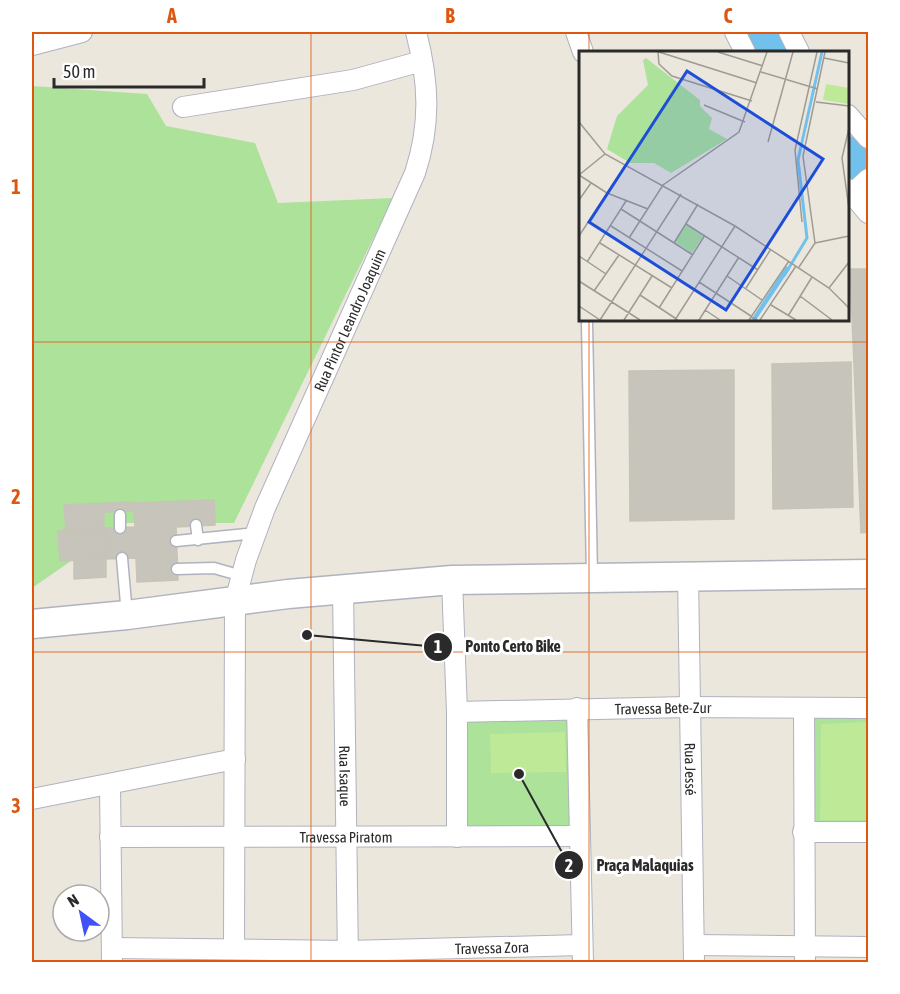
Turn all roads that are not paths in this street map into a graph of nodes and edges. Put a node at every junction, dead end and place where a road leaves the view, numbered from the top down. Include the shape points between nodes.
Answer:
1 (82, 32) edge
2 (416, 32) edge
3 (576, 32) edge
4 (735, 32) edge
5 (789, 32) edge
6 (32, 45) edge
7 (583, 51) edge
8 (745, 51) edge
9 (798, 51) edge
10 (422, 61) junction
11 (183, 107) dead end
12 (849, 116) edge
13 (868, 138) edge
14 (857, 187) edge
15 (868, 213) edge
16 (587, 324) dead end
17 (120, 515) dead end
18 (196, 525) dead end
19 (120, 528) dead end
20 (257, 533) junction
21 (198, 540) junction
22 (176, 541) dead end
23 (122, 558) dead end
24 (177, 569) dead end
25 (136, 572) dead end
26 (123, 573) junction
27 (868, 574) edge
28 (688, 575) junction
29 (592, 578) junction
30 (452, 580) junction
31 (343, 588) junction
32 (239, 589) junction
33 (127, 615) junction
34 (32, 624) edge
35 (688, 707) junction
36 (578, 708) junction
37 (804, 708) junction
38 (868, 708) edge
39 (457, 712) junction
40 (235, 759) junction
41 (110, 784) junction
42 (32, 799) edge
43 (803, 832) junction
44 (868, 832) edge
45 (580, 836) junction
46 (110, 837) junction
47 (234, 837) junction
48 (457, 837) junction
49 (346, 838) junction
50 (868, 947) edge
51 (234, 949) junction
52 (583, 954) edge
53 (694, 954) edge
54 (112, 955) edge
55 (805, 955) edge
56 (348, 957) edge

1 - 6 street
2 - 10 street, Rua Pintor Leandro Joaquim
3 - 7 street
4 - 8 street
5 - 9 street
10 - 11 street via 353,80
10 - 20 street, Rua Pintor Leandro Joaquim via 426,128 415,173
12 - 13 street
14 - 15 street
16 - 29 lane
17 - 19 lane
18 - 21 lane
20 - 21 lane
20 - 32 street, Rua Pintor Leandro Joaquim
21 - 22 lane
23 - 26 lane
24 - 32 lane via 214,568
25 - 26 lane
26 - 33 lane
27 - 28 main road
28 - 29 main road
28 - 35 street, Rua Jessé
29 - 30 main road
30 - 31 main road
30 - 39 street
31 - 32 main road
31 - 49 street, Rua Isaque
32 - 33 main road
32 - 40 street, Rua Pintor Leandro Joaquim
33 - 34 main road
35 - 36 street, Travessa Bete-Zur
35 - 37 street, Travessa Bete-Zur
35 - 53 street, Rua Jessé
36 - 39 street, Travessa Bete-Zur
36 - 45 street
37 - 38 street, Travessa Bete-Zur
37 - 43 street
39 - 48 street
40 - 41 street
40 - 47 street, Rua Pintor Leandro Joaquim
41 - 42 street
41 - 46 street
43 - 44 street
43 - 55 street
45 - 48 street, Travessa Piratom
45 - 52 street
46 - 47 street, Travessa Piratom
46 - 54 street
47 - 49 street, Travessa Piratom
47 - 51 street, Rua Pintor Leandro Joaquim
48 - 49 street, Travessa Piratom
49 - 56 street, Rua Isaque
50 - 55 street
51 - 54 street, Travessa Zora
51 - 56 street, Travessa Zora
52 - 56 street, Travessa Zora
53 - 55 street

